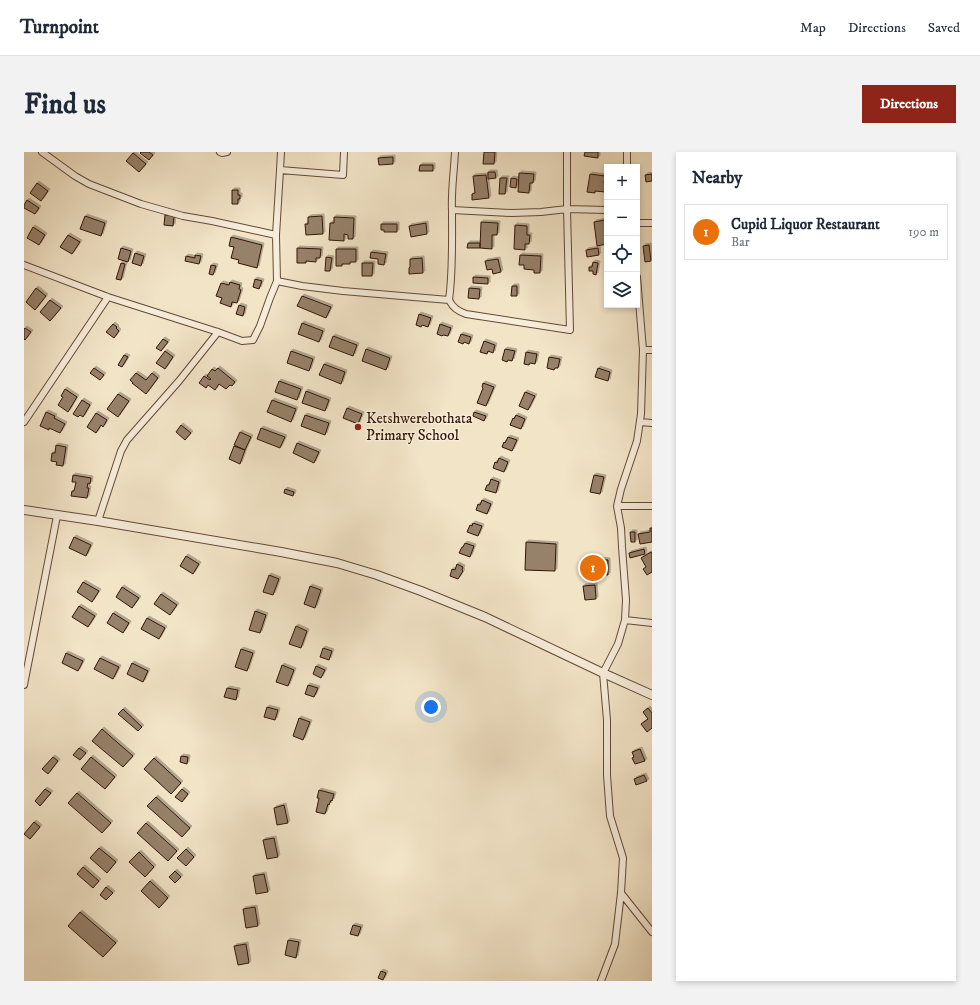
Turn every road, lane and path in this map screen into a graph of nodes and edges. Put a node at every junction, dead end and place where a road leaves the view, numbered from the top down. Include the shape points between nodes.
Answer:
1 (42, 152) edge
2 (220, 152) edge
3 (227, 152) edge
4 (281, 152) edge
5 (344, 152) edge
6 (455, 152) edge
7 (567, 152) edge
8 (627, 152) edge
9 (627, 164) edge
10 (280, 170) junction
11 (567, 209) junction
12 (452, 210) junction
13 (604, 210) edge
14 (640, 223) edge
15 (652, 223) edge
16 (276, 235) junction
17 (24, 265) edge
18 (278, 281) junction
19 (108, 297) junction
20 (449, 300) junction
21 (640, 308) edge
22 (218, 332) junction
23 (643, 350) junction
24 (652, 350) edge
25 (24, 422) edge
26 (640, 422) junction
27 (652, 423) edge
28 (617, 506) junction
29 (652, 506) edge
30 (24, 510) edge
31 (57, 516) junction
32 (98, 522) junction
33 (625, 620) junction
34 (652, 623) edge
35 (603, 673) junction
36 (24, 685) edge
37 (652, 695) edge
38 (621, 893) junction
39 (652, 932) edge
40 (602, 981) edge

1 - 16 street via 89,184 140,204 183,216
2 - 3 street
4 - 10 street
5 - 10 street via 343,175
6 - 12 street
7 - 11 street
8 - 9 street
10 - 16 street
11 - 12 street via 520,213
11 - 13 street
11 - 20 street via 570,330 466,314 458,311
12 - 20 street
14 - 15 street
16 - 18 street
17 - 19 street
18 - 20 street via 343,291
18 - 22 street via 253,340 242,341
19 - 22 street
19 - 25 street
21 - 23 street
22 - 32 street via 127,440
23 - 24 street
23 - 26 street
26 - 27 street
26 - 28 street via 637,441
28 - 29 street
28 - 33 street via 621,528
30 - 31 street
31 - 32 street
31 - 36 street
32 - 35 street via 281,552 377,575 485,617
33 - 34 street
33 - 35 street via 618,644
35 - 37 street
35 - 38 street via 610,816 623,858
38 - 39 street
38 - 40 street via 615,944

